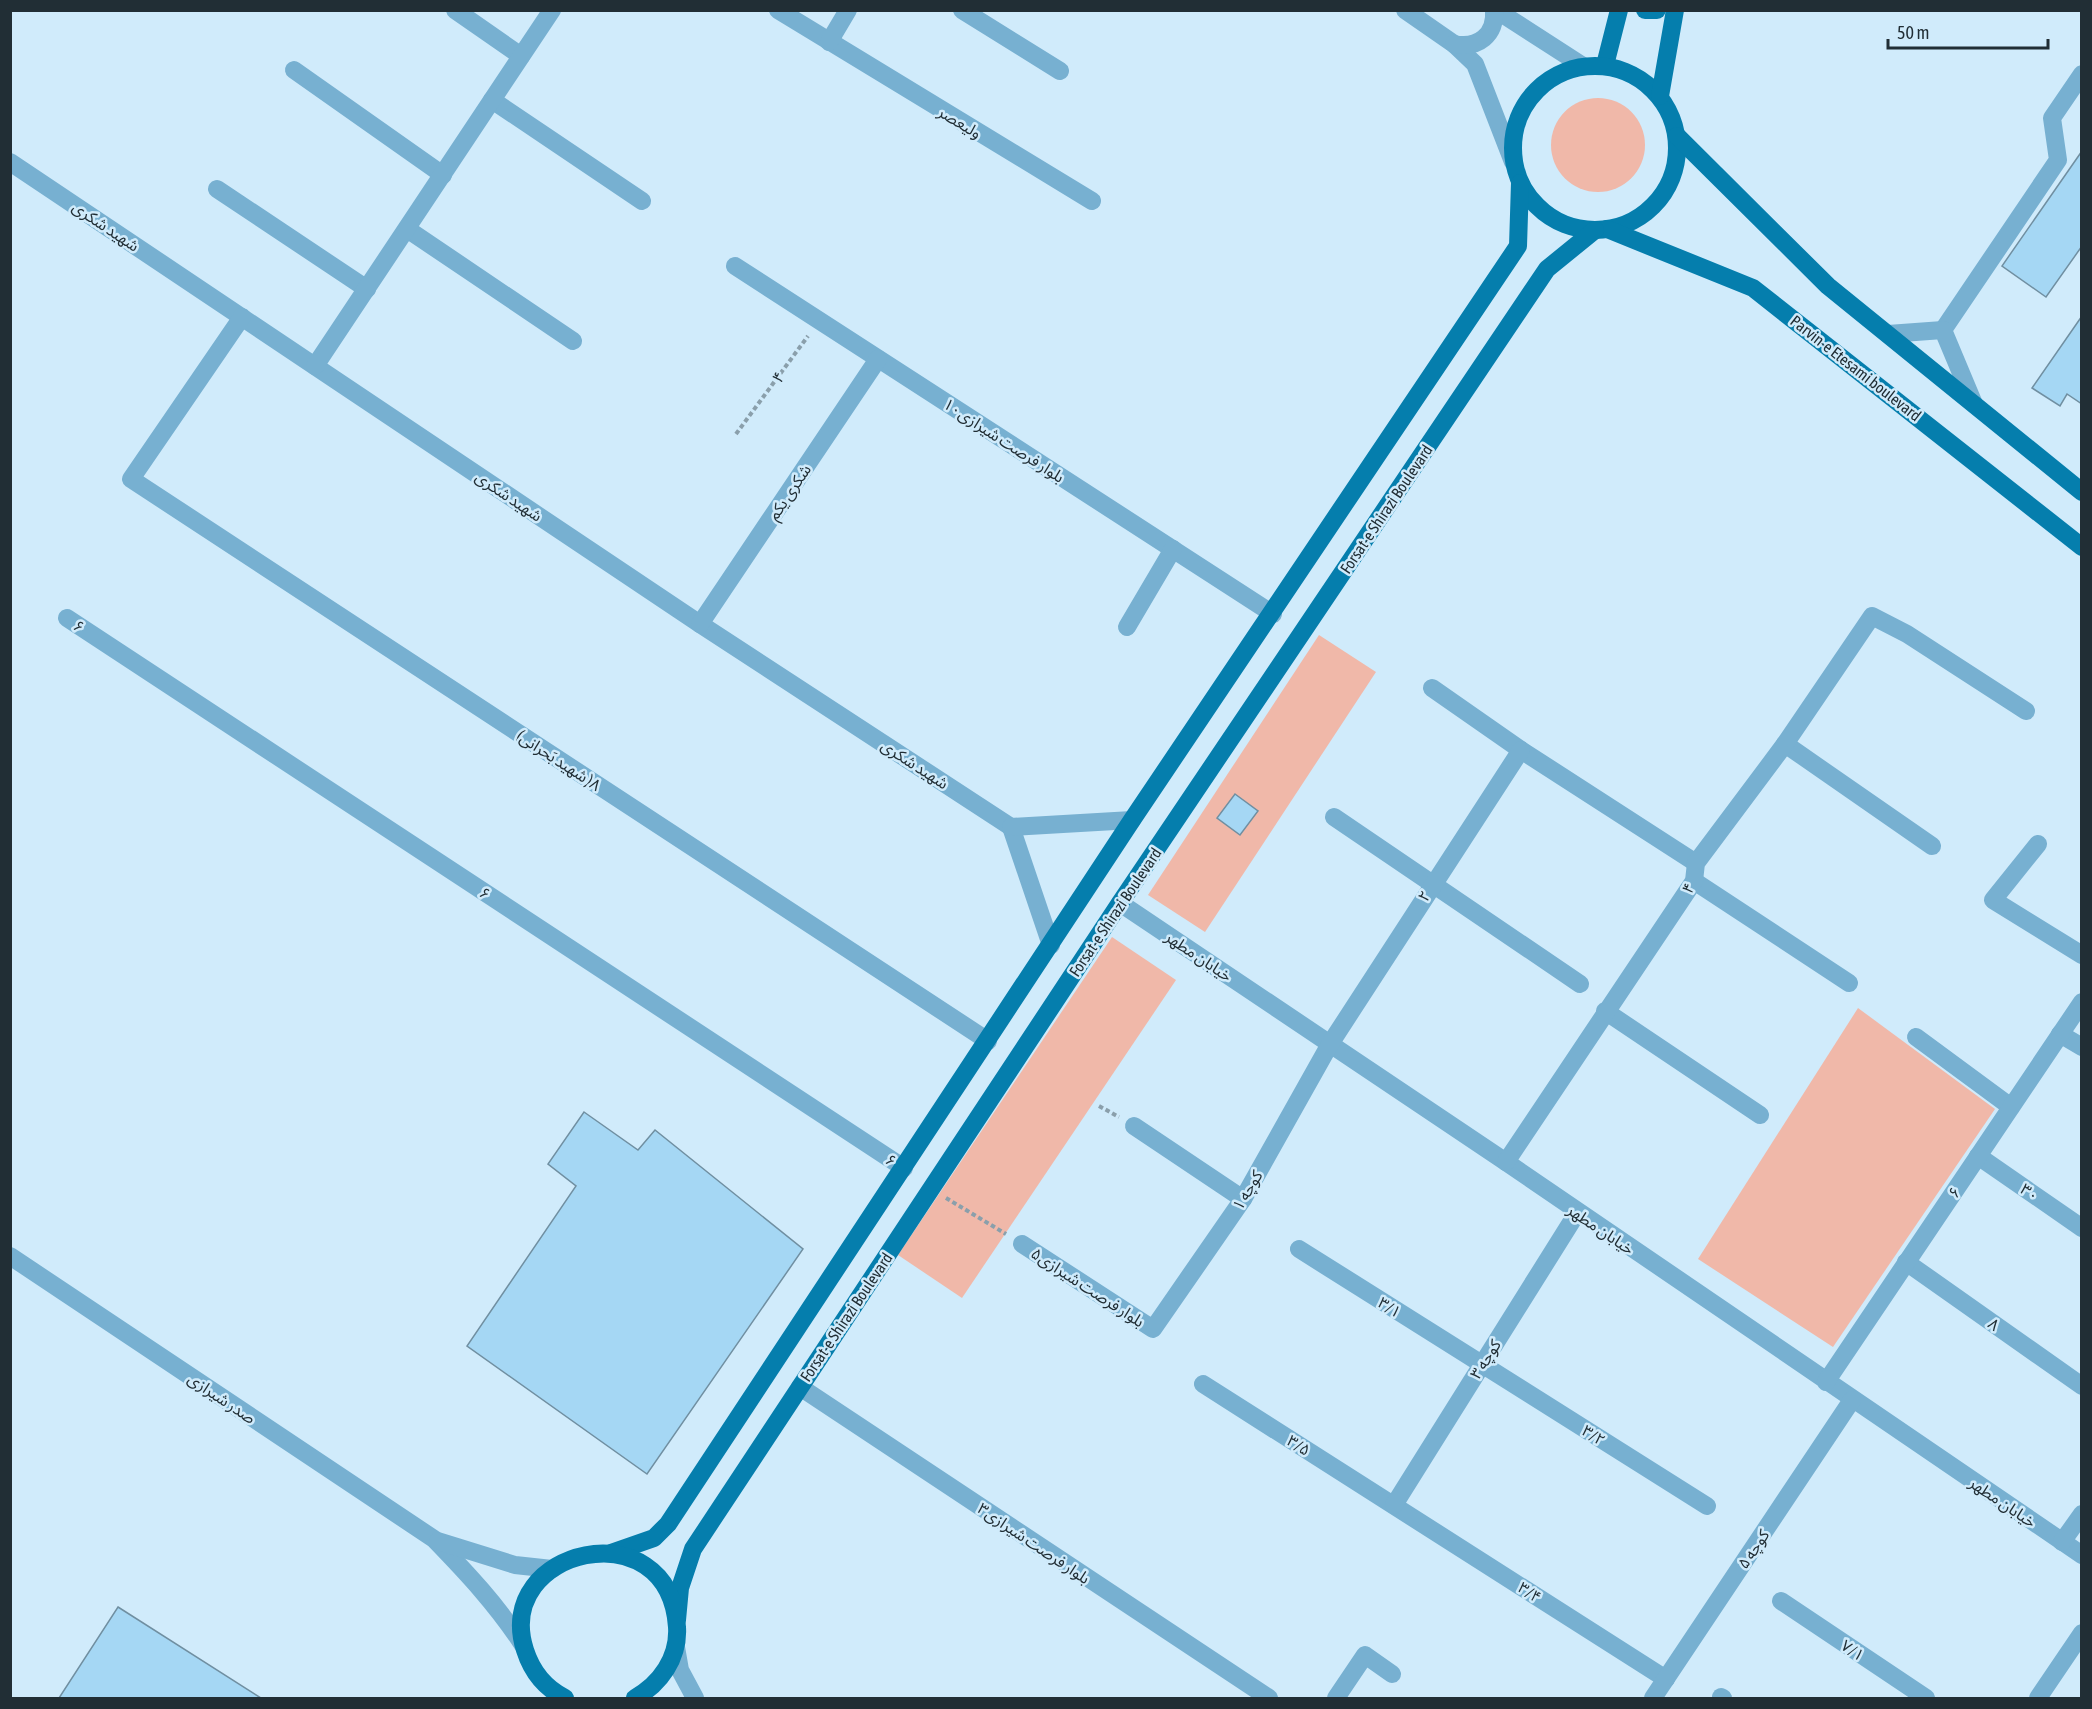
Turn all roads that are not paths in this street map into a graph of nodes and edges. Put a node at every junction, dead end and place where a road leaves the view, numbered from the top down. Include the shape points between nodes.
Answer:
1 (455, 10) edge
2 (552, 10) edge
3 (777, 10) edge
4 (848, 10) edge
5 (962, 10) edge
6 (1405, 10) edge
7 (1495, 10) edge
8 (1619, 10) edge
9 (1645, 10) edge
10 (1657, 10) edge
11 (1675, 10) edge
12 (829, 42) junction
13 (1454, 44) junction
14 (521, 56) junction
15 (1605, 65) junction
16 (1583, 66) junction
17 (294, 70) dead end
18 (1060, 71) dead end
19 (2082, 74) edge
20 (1660, 96) junction
21 (492, 100) junction
22 (1677, 136) junction
23 (10, 162) edge
24 (1513, 162) junction
25 (442, 175) junction
26 (1520, 183) junction
27 (217, 189) dead end
28 (642, 201) dead end
29 (1092, 201) dead end
30 (406, 229) junction
31 (1601, 230) junction
32 (735, 266) dead end
33 (367, 289) junction
34 (242, 317) junction
35 (1943, 330) junction
36 (1888, 334) junction
37 (573, 341) dead end
38 (878, 359) junction
39 (315, 366) junction
40 (1974, 404) junction
41 (2082, 492) edge
42 (2082, 547) edge
43 (1173, 549) junction
44 (1273, 614) junction
45 (67, 618) dead end
46 (700, 624) junction
47 (1127, 627) dead end
48 (1432, 688) dead end
49 (2026, 711) dead end
50 (1785, 744) junction
51 (1521, 750) junction
52 (1334, 817) dead end
53 (1132, 820) junction
54 (1011, 827) junction
55 (2038, 844) dead end
56 (1932, 846) dead end
57 (1696, 863) junction
58 (1694, 881) junction
59 (1432, 884) junction
60 (1120, 903) junction
61 (1051, 945) junction
62 (2082, 955) edge
63 (1849, 983) dead end
64 (1580, 984) dead end
65 (2082, 1002) edge
66 (1605, 1011) junction
67 (2060, 1034) junction
68 (1916, 1037) dead end
69 (988, 1041) junction
70 (1329, 1044) junction
71 (2082, 1047) edge
72 (2011, 1107) junction
73 (1760, 1115) dead end
74 (1134, 1126) dead end
75 (1978, 1156) junction
76 (1506, 1162) junction
77 (904, 1168) junction
78 (1243, 1199) junction
79 (1577, 1213) junction
80 (2082, 1228) edge
81 (1022, 1244) road end
82 (1299, 1249) dead end
83 (10, 1256) edge
84 (1906, 1262) junction
85 (1153, 1329) joint
86 (1482, 1364) junction
87 (1826, 1382) junction
88 (1203, 1384) dead end
89 (2082, 1386) edge
90 (800, 1387) junction
91 (1852, 1400) junction
92 (1394, 1505) junction
93 (1707, 1506) dead end
94 (2082, 1514) edge
95 (434, 1539) junction
96 (2062, 1542) junction
97 (611, 1553) junction
98 (2082, 1555) edge
99 (552, 1569) junction
100 (1781, 1601) dead end
101 (677, 1620) junction
102 (2082, 1633) edge
103 (523, 1645) junction
104 (676, 1647) junction
105 (1392, 1674) dead end
106 (536, 1675) junction
107 (1666, 1679) junction
108 (538, 1698) edge
109 (564, 1698) edge
110 (635, 1698) edge
111 (694, 1698) edge
112 (1269, 1698) edge
113 (1336, 1698) edge
114 (1653, 1698) edge
115 (1926, 1698) edge
116 (2038, 1698) edge

1 - 14 street
2 - 14 street
3 - 12 street, ولیعصر
4 - 12 street
5 - 18 street
6 - 13 street
7 - 13 street via 1485,39 1465,46
7 - 16 street
8 - 15 main road
9 - 10 main road
11 - 20 main road
12 - 29 street, ولیعصر
13 - 24 street via 1475,64
14 - 21 street
15 - 16 main road
15 - 20 main road via 1636,75
16 - 24 main road via 1555,75 1535,91 1520,112 1513,136
17 - 25 street
19 - 35 street via 2052,117 2058,160
20 - 22 main road
21 - 25 street
21 - 28 street
22 - 31 main road via 1677,158 1662,197 1628,224
22 - 36 main road via 1828,286
23 - 34 street, شهید شکری
24 - 26 main road
25 - 30 street
26 - 31 main road via 1531,201 1547,215 1565,225
26 - 44 main road, Forsat-e Shirazi Boulevard via 1518,246
27 - 33 street
30 - 33 street
30 - 37 street
31 - 42 main road, Parvin-e Etesami boulevard via 1753,288
31 - 60 main road, Forsat-e Shirazi Boulevard via 1547,269
32 - 38 street, بلوار فرصت شیرازی۱۰
33 - 39 street
34 - 39 street, شهید شکری
34 - 69 street, (شهید بَحرانی )۸ via 131,479
35 - 36 street
35 - 40 street
36 - 40 main road
38 - 43 street, بلوار فرصت شیرازی۱۰
38 - 46 street, شکری یکم
39 - 46 street, شهید شکری
40 - 41 main road
43 - 44 street, بلوار فرصت شیرازی۱۰
43 - 47 street
44 - 53 main road, Forsat-e Shirazi Boulevard
45 - 77 street, ۶
46 - 54 street, شهید شکری
48 - 51 street
49 - 50 street, ۴ via 1907,634 1872,616
50 - 56 street
50 - 57 street, ۴
51 - 57 street
51 - 59 street, ۲
52 - 59 street
53 - 54 street
53 - 61 main road, Forsat-e Shirazi Boulevard
54 - 61 street
55 - 62 street via 1993,900
57 - 58 street, ۴
58 - 63 street
58 - 66 street, ۴
59 - 64 street
59 - 70 street, ۲
60 - 70 street, خیابان مطهر
60 - 90 main road, Forsat-e Shirazi Boulevard
61 - 69 main road, Forsat-e Shirazi Boulevard
65 - 67 street, ۶
66 - 73 street
66 - 76 street, ۴
67 - 71 street
67 - 72 street, ۶
68 - 72 street
69 - 77 main road, Forsat-e Shirazi Boulevard
70 - 76 street, خیابان مطهر
70 - 78 street, کوچه ۱
72 - 75 street, ۶
74 - 78 street
75 - 80 street, ۳۰
75 - 84 street, ۶
76 - 79 street, خیابان مطهر
77 - 97 main road, Forsat-e Shirazi Boulevard via 668,1524 654,1538
78 - 85 street, کوچه ۱
79 - 86 street, کوچه ۳
79 - 87 street, خیابان مطهر
81 - 85 street, بلوار فرصت شیرازی۵
82 - 86 street, ۳/۱
83 - 95 street, صدر شیرازی
84 - 87 street, ۶
84 - 89 street, ۸
86 - 92 street, کوچه ۳
86 - 93 street, ۳/۲
87 - 91 street, خیابان مطهر
88 - 92 street, ۳/۵
90 - 101 main road, Forsat-e Shirazi Boulevard via 693,1549 680,1588
90 - 112 street, ۳بلوار فرصت شیرازی
91 - 96 street, خیابان مطهر
91 - 107 street, کوچه ۵
92 - 107 street, ۳/۴
94 - 96 street
95 - 99 street, صدر شیرازی via 515,1565
95 - 103 street, صدر شیرازی via 477,1582
96 - 98 street, خیابان مطهر
97 - 99 main road via 580,1555
97 - 101 main road via 641,1564 660,1580
99 - 103 main road via 527,1603
100 - 115 street, ۷/۱
101 - 104 main road, Forsat-e Shirazi Boulevard
102 - 116 street
103 - 106 main road
104 - 110 main road via 664,1673
104 - 111 street via 680,1670
105 - 113 street via 1365,1655
106 - 108 main road
106 - 109 main road
107 - 114 street, کوچه ۵

